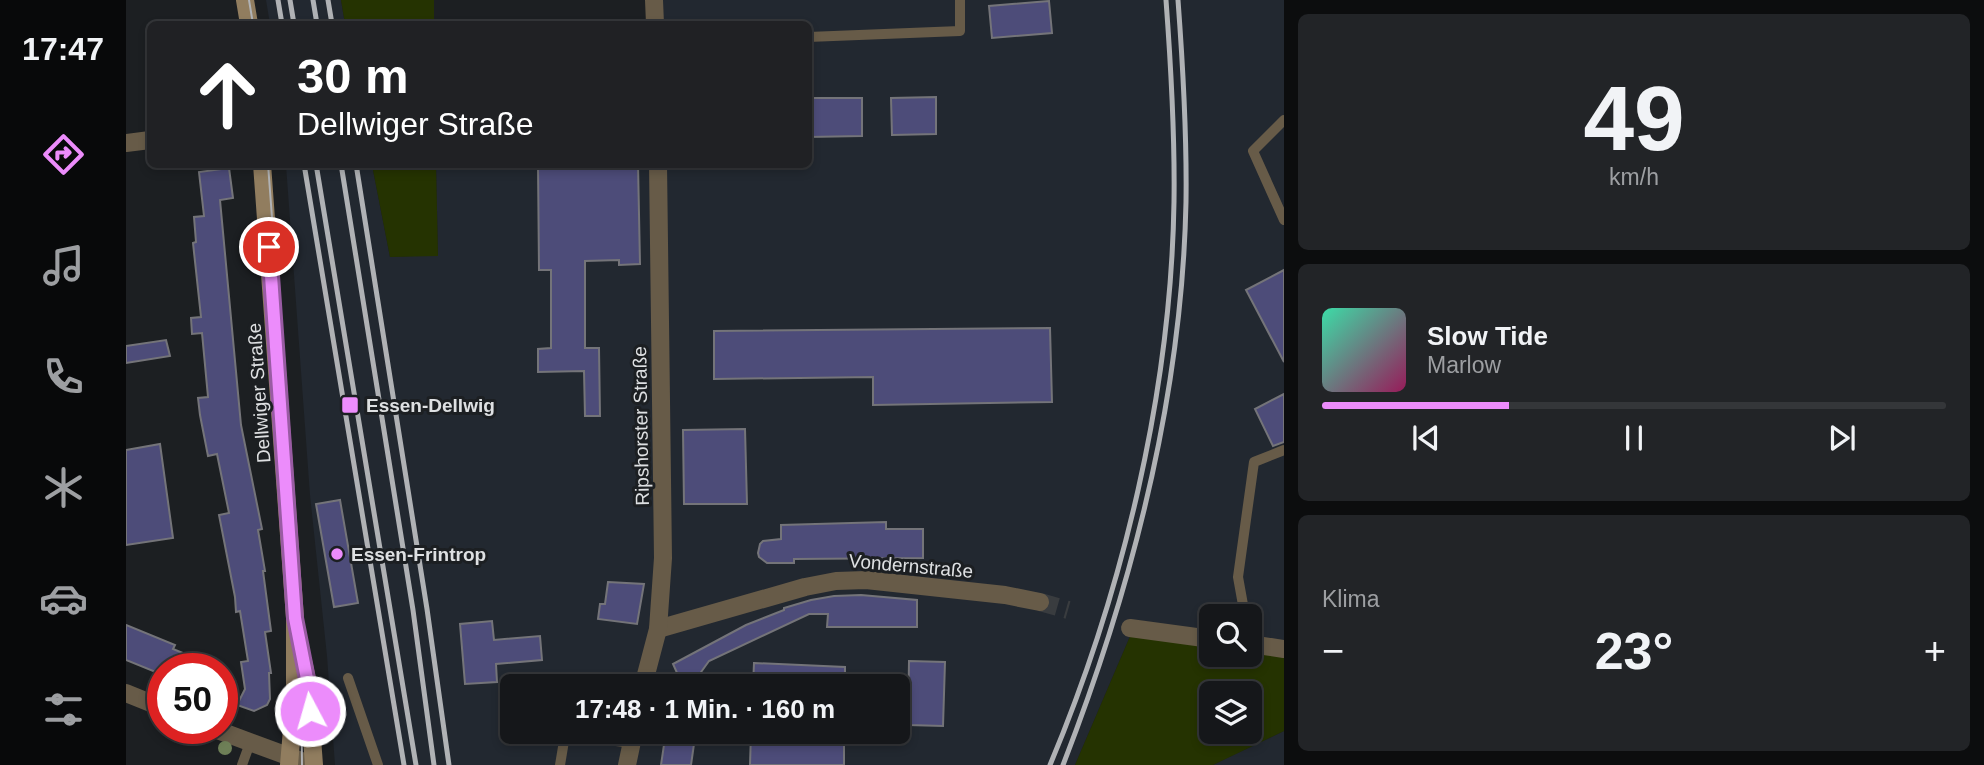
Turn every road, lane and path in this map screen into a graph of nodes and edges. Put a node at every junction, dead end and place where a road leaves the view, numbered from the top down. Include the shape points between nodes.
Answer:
1 (245, 0) edge
2 (654, 0) edge
3 (960, 0) edge
4 (248, 21) edge
5 (655, 21) edge
6 (812, 37) edge
7 (1284, 120) edge
8 (147, 140) edge
9 (126, 143) edge
10 (262, 168) edge
11 (658, 168) edge
12 (1284, 220) edge
13 (1284, 450) edge
14 (1040, 602) tunnel mouth
15 (1243, 604) edge
16 (295, 618) junction
17 (1130, 628) dead end
18 (658, 629) junction
19 (1199, 637) edge
20 (1262, 646) edge
21 (1284, 649) edge
22 (646, 674) edge
23 (348, 678) dead end
24 (126, 693) edge
25 (147, 702) edge
26 (238, 738) edge
27 (250, 743) junction
28 (564, 744) edge
29 (632, 744) edge
30 (303, 763) edge
31 (242, 765) edge
32 (378, 765) edge
33 (561, 765) edge
34 (627, 765) edge

1 - 4 main road
2 - 5 street
3 - 6 lane via 960,31
7 - 12 lane via 1253,151
8 - 9 street
10 - 16 main road, Dellwiger Straße
11 - 18 street, Ripshorster Straße via 663,558
13 - 15 lane via 1254,462 1238,577
14 - 18 street, Vondernstraße via 866,580 836,581
16 - 30 main road via 295,694
16 - 30 main road via 308,684
17 - 19 street
18 - 22 street, Ripshorster Straße
20 - 21 street
23 - 32 lane
24 - 25 street
26 - 27 street
27 - 30 street
27 - 31 lane
28 - 33 lane
29 - 34 street

